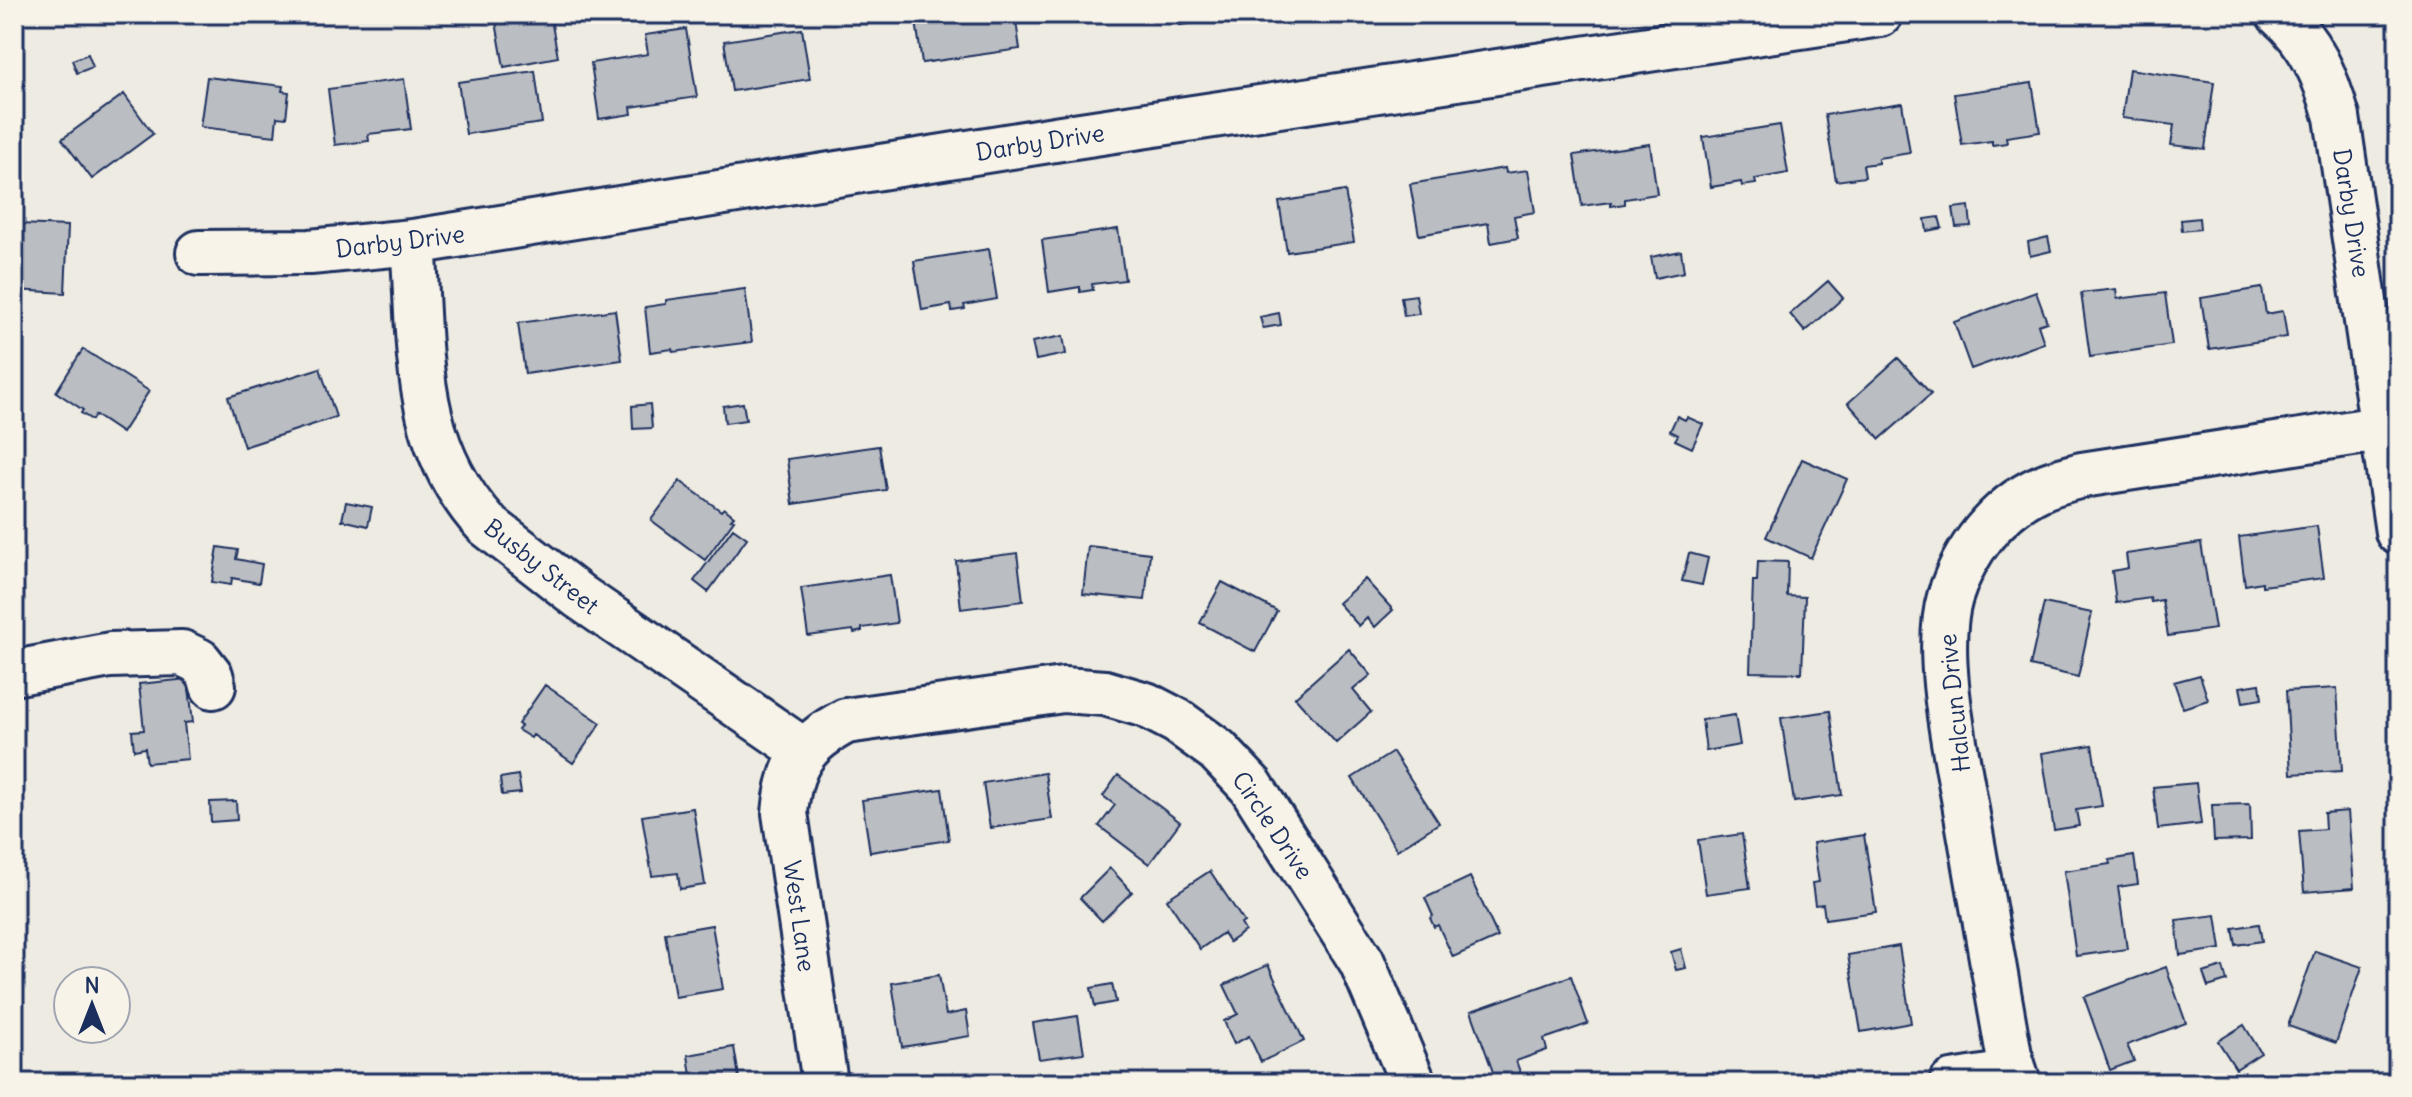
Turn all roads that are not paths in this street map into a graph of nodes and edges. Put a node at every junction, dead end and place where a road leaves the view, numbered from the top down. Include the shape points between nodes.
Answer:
1 (1880, 14) edge
2 (2279, 14) edge
3 (413, 242) junction
4 (199, 253) dead end
5 (2391, 427) edge
6 (2398, 532) edge
7 (14, 673) edge
8 (213, 686) dead end
9 (804, 751) junction
10 (2016, 1078) edge
11 (825, 1083) edge
12 (1413, 1083) edge
13 (1952, 1083) edge

1 - 3 street, Darby Drive
2 - 5 street, Darby Drive via 2312,52 2337,117
3 - 4 street, Darby Drive via 310,252
3 - 9 street, Busby Street via 425,405 450,477 474,511 580,597
5 - 6 street, Darby Drive
5 - 10 street, Halcun Drive via 2082,475 2042,487 1986,529 1964,561 1950,598 1944,660
7 - 8 street via 110,655 182,653 199,661
9 - 11 street, West Lane via 788,785 785,813
9 - 12 street, Circle Drive via 846,721 1063,690 1105,693 1177,721 1217,750 1251,786 1362,962
10 - 13 street, Halcun Drive

